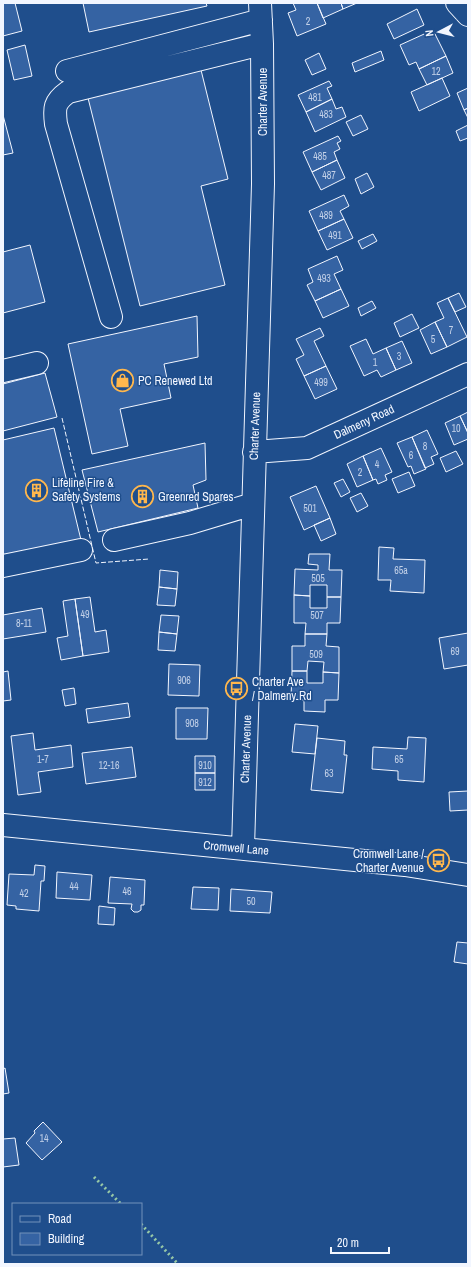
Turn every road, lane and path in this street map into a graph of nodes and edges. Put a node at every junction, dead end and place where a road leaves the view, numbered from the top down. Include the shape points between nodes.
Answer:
1 (457, 3) edge
2 (261, 12) edge
3 (468, 15) edge
4 (262, 44) junction
5 (67, 71) dead end
6 (111, 317) dead end
7 (37, 362) dead end
8 (3, 371) edge
9 (468, 374) edge
10 (254, 452) junction
11 (253, 504) junction
12 (114, 540) dead end
13 (81, 550) dead end
14 (3, 566) edge
15 (3, 825) edge
16 (243, 848) junction
17 (468, 875) edge

1 - 3 street
2 - 4 street, Charter Avenue
2 - 5 street
4 - 6 street via 68,92 57,104 54,111 56,124
4 - 10 street, Charter Avenue via 263,184
7 - 8 street
9 - 10 street, Dalmeny Road via 307,448
10 - 11 street, Charter Avenue
11 - 12 street via 190,524
11 - 16 street, Charter Avenue
13 - 14 street
15 - 16 street, Cromwell Lane
16 - 17 street, Cromwell Lane via 405,865

